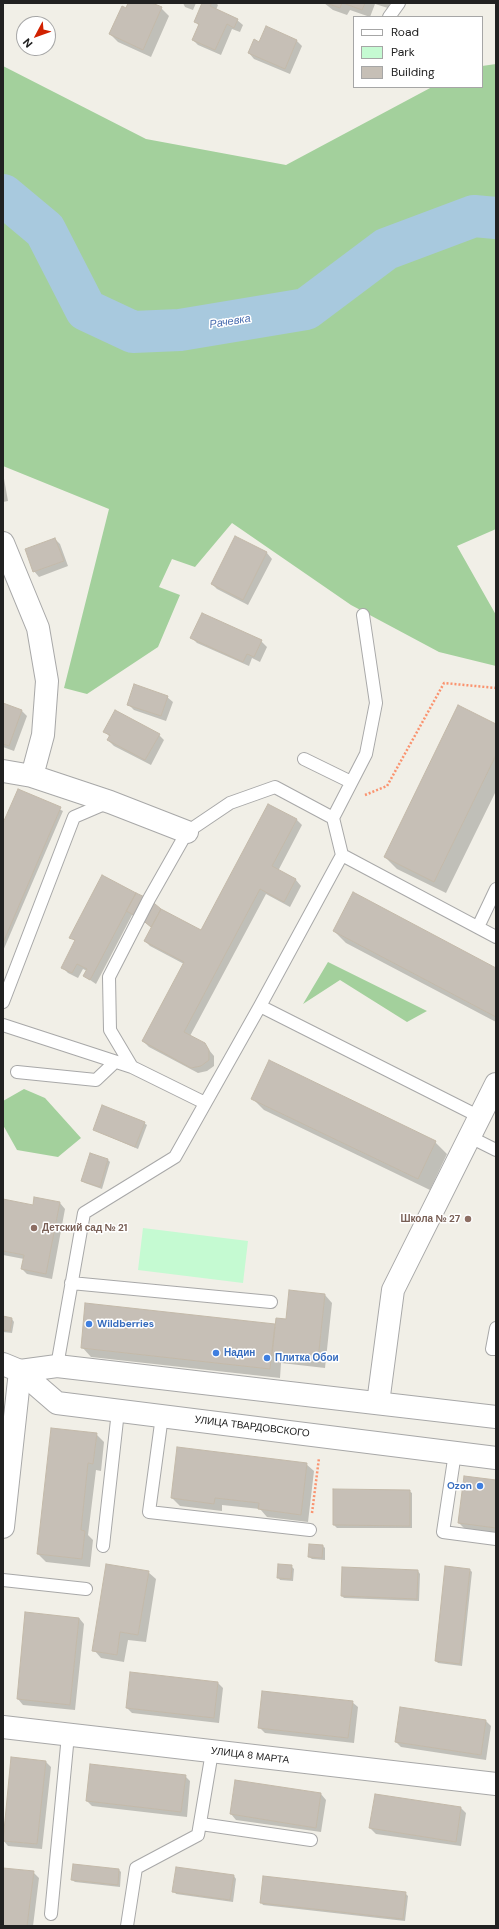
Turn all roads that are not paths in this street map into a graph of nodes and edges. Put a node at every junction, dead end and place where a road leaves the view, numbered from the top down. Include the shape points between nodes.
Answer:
1 (399, 3) edge
2 (390, 16) edge
3 (3, 543) edge
4 (363, 615) dead end
5 (304, 759) dead end
6 (3, 771) edge
7 (32, 776) junction
8 (351, 782) junction
9 (110, 802) junction
10 (333, 818) junction
11 (187, 832) junction
12 (342, 854) junction
13 (496, 889) edge
14 (478, 927) junction
15 (496, 937) edge
16 (3, 1002) edge
17 (260, 1006) junction
18 (3, 1025) edge
19 (115, 1062) junction
20 (132, 1068) junction
21 (17, 1072) dead end
22 (496, 1084) edge
23 (205, 1103) junction
24 (480, 1117) junction
25 (470, 1137) junction
26 (496, 1150) edge
27 (71, 1283) junction
28 (271, 1302) dead end
29 (496, 1328) edge
30 (496, 1349) edge
31 (56, 1366) junction
32 (12, 1367) edge
33 (378, 1403) junction
34 (118, 1411) junction
35 (162, 1416) junction
36 (496, 1417) edge
37 (455, 1453) junction
38 (496, 1458) edge
39 (3, 1527) edge
40 (310, 1530) road end
41 (496, 1539) edge
42 (103, 1546) dead end
43 (3, 1580) edge
44 (86, 1590) dead end
45 (3, 1727) edge
46 (68, 1735) junction
47 (212, 1752) junction
48 (496, 1784) edge
49 (201, 1824) junction
50 (311, 1840) dead end
51 (51, 1914) dead end
52 (127, 1926) edge

1 - 2 lane
3 - 7 street via 38,628 47,681 42,734
4 - 8 lane via 376,703 366,754
5 - 8 lane
6 - 7 street
7 - 9 street
8 - 10 lane
9 - 11 street
9 - 16 lane via 74,817
10 - 11 lane via 275,787 230,803
10 - 12 lane
11 - 20 lane via 109,977 110,1030
12 - 14 lane
12 - 17 lane
13 - 14 lane
14 - 15 lane
17 - 23 lane
17 - 24 lane
18 - 19 lane
19 - 20 lane
19 - 21 lane via 96,1080
20 - 23 lane
22 - 24 street
23 - 27 lane via 175,1157 84,1213
24 - 25 street
25 - 26 lane
25 - 33 street via 393,1290
27 - 28 lane
27 - 31 lane
29 - 30 lane via 492,1348
31 - 32 street
31 - 33 street
32 - 34 street, УЛИЦА ТВАРДОВСКОГО via 57,1403
32 - 39 street
33 - 36 street
34 - 35 street, УЛИЦА ТВАРДОВСКОГО
34 - 42 lane
35 - 37 street, УЛИЦА ТВАРДОВСКОГО
35 - 40 lane via 149,1512
37 - 38 street, УЛИЦА ТВАРДОВСКОГО
37 - 41 lane via 443,1532
43 - 44 lane
45 - 46 street, УЛИЦА 8 МАРТА
46 - 47 street, УЛИЦА 8 МАРТА
46 - 51 lane
47 - 48 street, УЛИЦА 8 МАРТА
47 - 49 lane
49 - 50 lane
49 - 52 lane via 198,1835 136,1868

